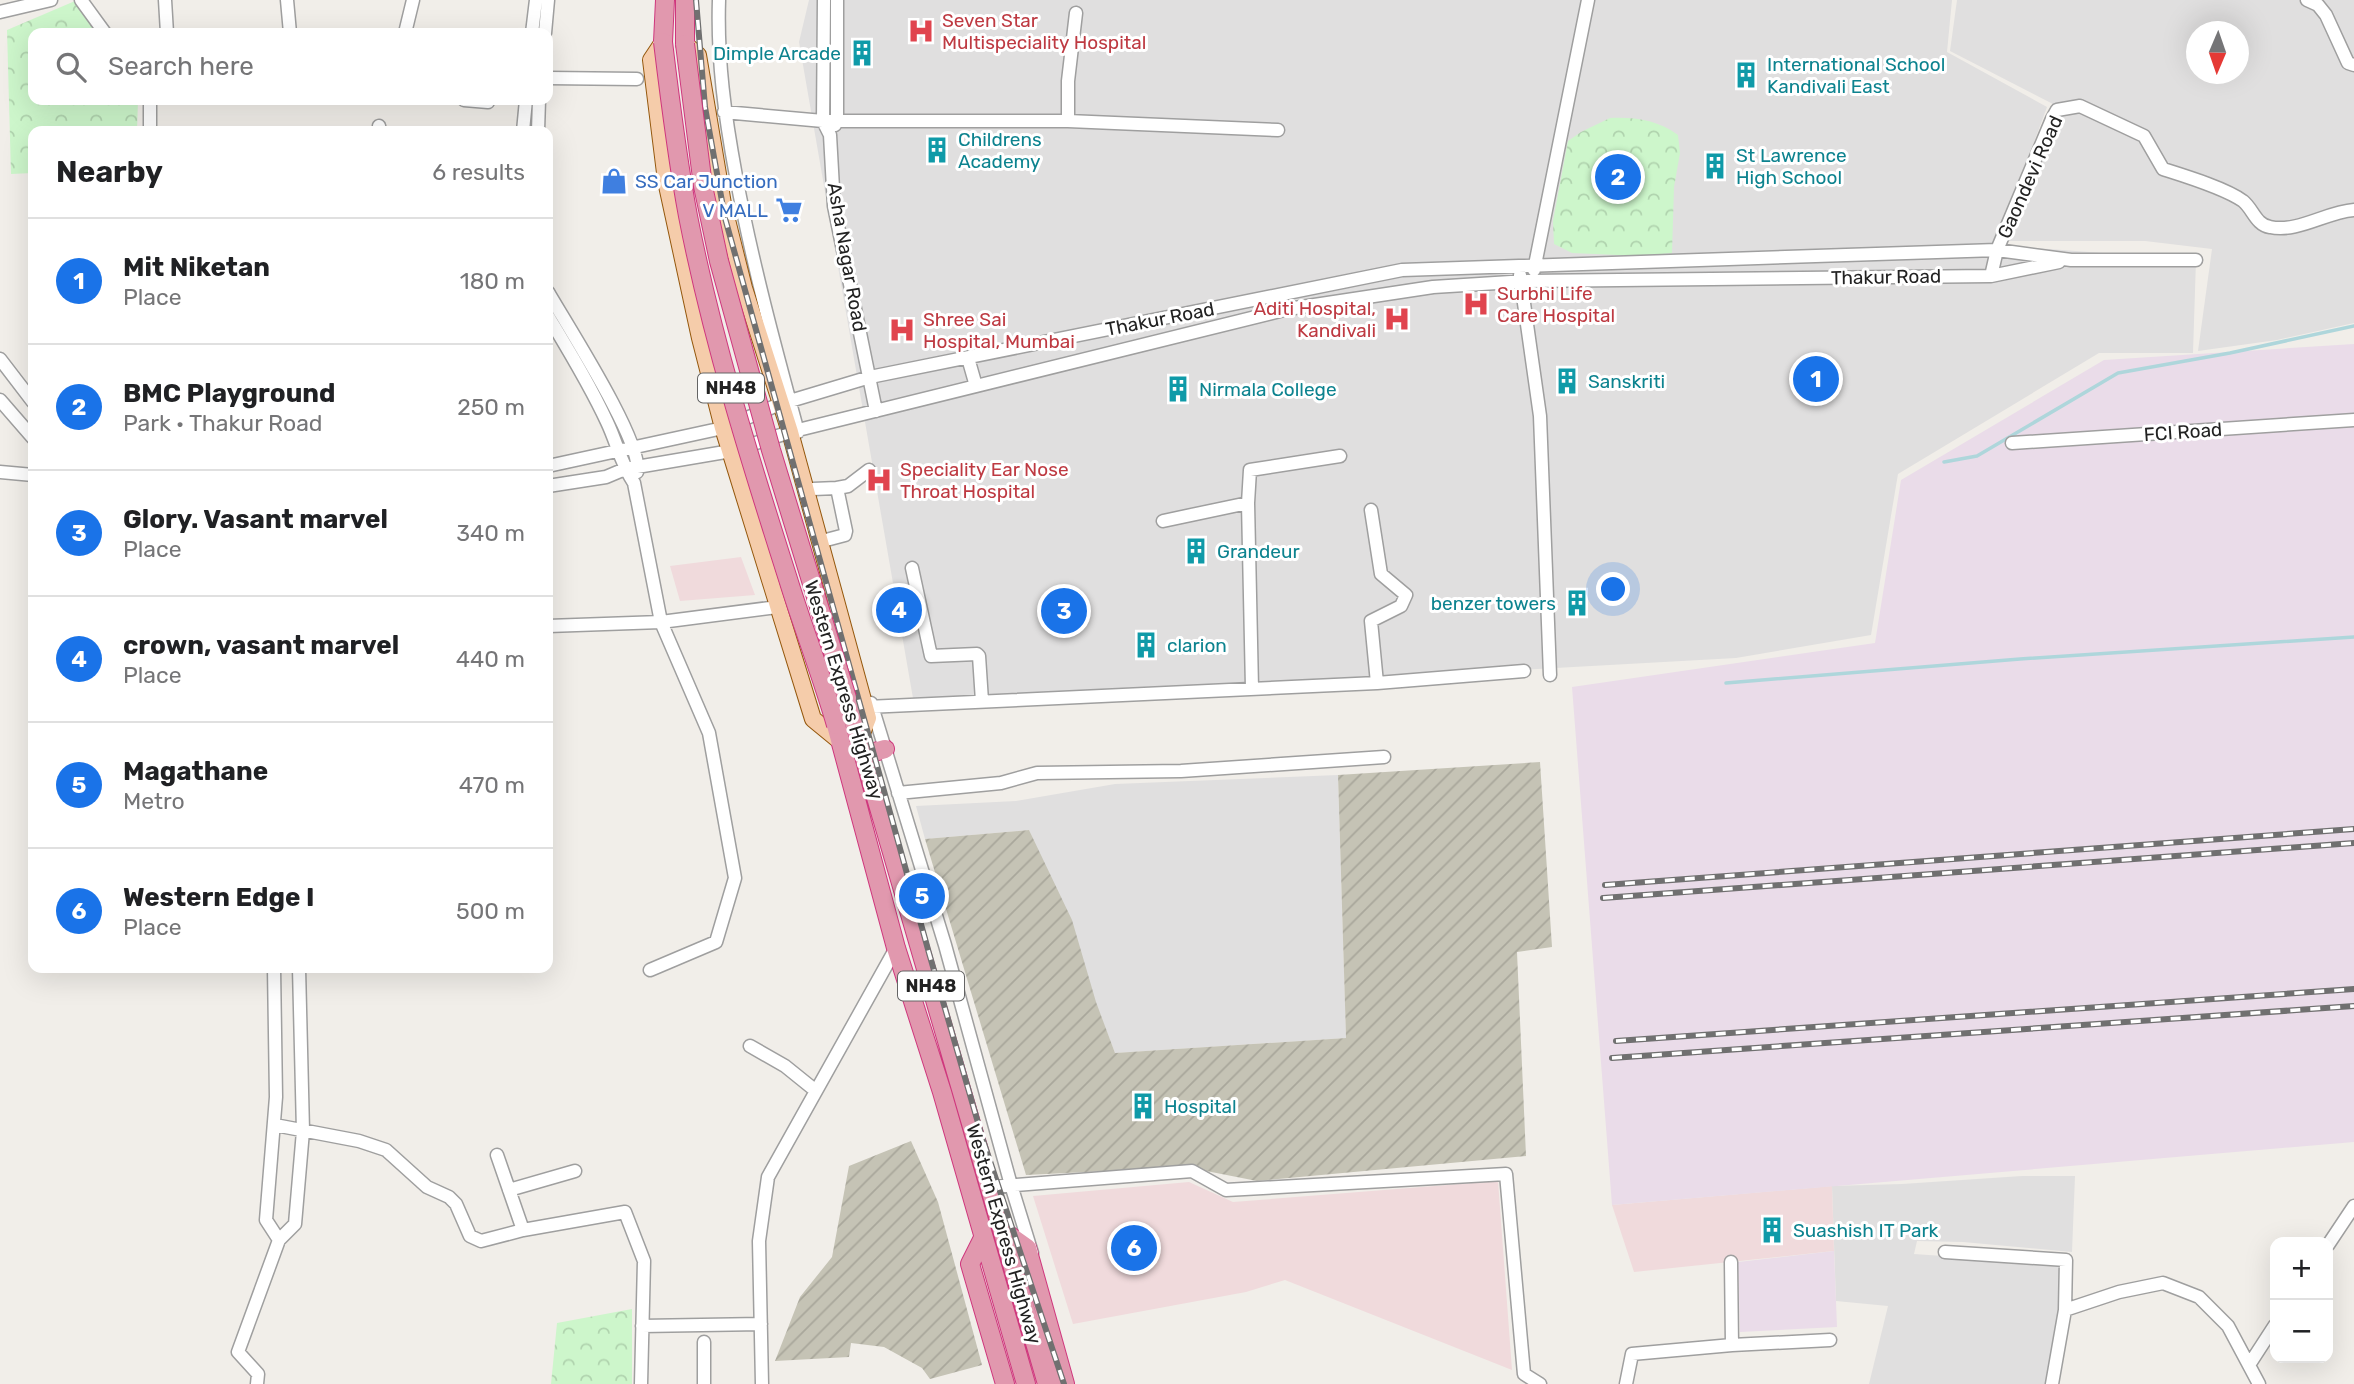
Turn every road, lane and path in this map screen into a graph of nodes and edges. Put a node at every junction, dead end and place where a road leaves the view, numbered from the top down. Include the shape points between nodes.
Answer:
1 (51, 0) edge
2 (81, 0) edge
3 (165, 0) edge
4 (287, 0) edge
5 (413, 0) edge
6 (536, 0) edge
7 (548, 0) edge
8 (665, 0) edge
9 (685, 0) edge
10 (719, 0) edge
11 (824, 0) edge
12 (837, 0) edge
13 (1588, 0) edge
14 (2307, 0) edge
15 (0, 12) edge
16 (1076, 13) dead end
17 (101, 28) edge
18 (167, 28) edge
19 (290, 28) edge
20 (406, 28) edge
21 (533, 28) edge
22 (545, 28) edge
23 (663, 42) junction
24 (685, 44) junction
25 (2354, 65) edge
26 (553, 78) edge
27 (638, 79) dead end
28 (150, 105) edge
29 (526, 105) edge
30 (539, 105) edge
31 (724, 112) junction
32 (830, 121) junction
33 (1068, 121) junction
34 (150, 126) edge
35 (523, 126) edge
36 (538, 126) edge
37 (1278, 130) dead end
38 (2354, 210) edge
39 (1997, 250) junction
40 (1701, 260) junction
41 (2071, 260) junction
42 (2196, 260) dead end
43 (1533, 264) junction
44 (1517, 265) junction
45 (1991, 276) junction
46 (1699, 279) junction
47 (1521, 281) junction
48 (1535, 281) junction
49 (553, 302) edge
50 (1238, 303) junction
51 (1245, 319) junction
52 (553, 323) edge
53 (968, 358) junction
54 (0, 359) edge
55 (588, 371) junction
56 (870, 377) junction
57 (976, 386) junction
58 (28, 395) edge
59 (0, 400) edge
60 (785, 403) junction
61 (876, 411) junction
62 (2354, 420) edge
63 (723, 428) junction
64 (793, 431) junction
65 (28, 432) edge
66 (2012, 443) dead end
67 (633, 447) junction
68 (619, 450) junction
69 (731, 451) junction
70 (1340, 456) dead end
71 (553, 465) edge
72 (638, 467) junction
73 (625, 469) junction
74 (869, 470) dead end
75 (0, 472) edge
76 (28, 475) edge
77 (634, 483) junction
78 (553, 485) edge
79 (813, 488) junction
80 (837, 488) junction
81 (1248, 503) junction
82 (1371, 510) dead end
83 (1163, 521) dead end
84 (826, 540) junction
85 (912, 568) dead end
86 (777, 607) junction
87 (661, 622) junction
88 (553, 626) edge
89 (1524, 671) dead end
90 (1550, 675) dead end
91 (1377, 683) junction
92 (1252, 688) junction
93 (982, 701) junction
94 (868, 707) junction
95 (850, 741) junction
96 (885, 749) junction
97 (1384, 757) dead end
98 (898, 793) junction
99 (896, 948) junction
100 (649, 970) dead end
101 (274, 973) edge
102 (299, 973) edge
103 (750, 1046) dead end
104 (277, 1070) junction
105 (303, 1070) junction
106 (816, 1091) junction
107 (275, 1125) junction
108 (303, 1131) junction
109 (497, 1155) dead end
110 (575, 1171) dead end
111 (1011, 1185) junction
112 (990, 1187) junction
113 (509, 1190) junction
114 (2354, 1206) edge
115 (266, 1220) junction
116 (295, 1224) junction
117 (523, 1230) junction
118 (1003, 1231) junction
119 (983, 1238) junction
120 (2333, 1238) edge
121 (279, 1240) junction
122 (1945, 1252) dead end
123 (1731, 1262) dead end
124 (2065, 1310) junction
125 (761, 1324) junction
126 (642, 1326) junction
127 (2270, 1333) edge
128 (1830, 1339) dead end
129 (704, 1342) dead end
130 (1732, 1345) junction
131 (2249, 1365) junction
132 (1023, 1376) edge
133 (257, 1384) edge
134 (641, 1384) edge
135 (704, 1384) edge
136 (762, 1384) edge
137 (1005, 1384) edge
138 (1047, 1384) edge
139 (1065, 1384) edge
140 (1072, 1384) edge
141 (1540, 1384) edge
142 (1626, 1384) edge
143 (2052, 1384) edge
144 (2259, 1384) edge

1 - 15 street
2 - 17 street
3 - 18 street
4 - 19 street
5 - 20 street
6 - 21 street
7 - 22 street
8 - 23 highway, Western Express Highway / NH48
9 - 24 highway, Western Express Highway / NH48
10 - 31 street
11 - 32 street, Asha Nagar Road
12 - 32 street, Asha Nagar Road
13 - 43 street
14 - 25 street via 2326,15 2348,63
16 - 33 street
23 - 63 main road via 651,60 666,181
23 - 95 highway, Western Express Highway / NH48, bridge via 703,285 776,540
24 - 60 main road via 698,55 723,204 744,288
24 - 95 highway, Western Express Highway / NH48, bridge via 703,186 719,261 847,698
26 - 27 street
28 - 34 street
29 - 35 street
30 - 36 street
31 - 32 street
31 - 60 street
32 - 33 street
32 - 56 street, Asha Nagar Road via 834,206
33 - 37 street
38 - 39 street, Gaondevi Road via 2270,228 2244,202 2163,169 2144,136 2071,106 2057,110 2052,119
39 - 40 street, Thakur Road
39 - 41 street, Thakur Road
39 - 45 street
40 - 43 street, Thakur Road
40 - 46 street
41 - 42 street, Thakur Road
41 - 45 street, Thakur Road
43 - 44 street, Thakur Road
43 - 48 street
44 - 47 street
44 - 50 street, Thakur Road via 1402,270
45 - 46 street, Thakur Road
46 - 48 street, Thakur Road
47 - 48 street, Thakur Road
47 - 51 street, Thakur Road via 1433,287
47 - 90 street via 1540,416
49 - 55 street
50 - 51 street
50 - 53 street, Thakur Road
51 - 57 street, Thakur Road
52 - 55 street
53 - 56 street, Thakur Road
53 - 57 street
54 - 58 street
55 - 67 street
55 - 68 street
56 - 60 street, Thakur Road
56 - 61 street, Asha Nagar Road
57 - 61 street, Thakur Road
59 - 65 street
60 - 63 street, Thakur Road
60 - 64 main road
61 - 64 street, Thakur Road
62 - 66 street, FCI Road
63 - 67 street, Thakur Road
63 - 69 main road
64 - 69 street
64 - 79 street
64 - 94 main road
67 - 68 street, Thakur Road
67 - 72 street
68 - 71 street, Thakur Road
68 - 73 street
69 - 72 street
69 - 86 main road
70 - 81 street via 1250,470
72 - 73 street
72 - 77 street
73 - 77 street
73 - 78 street via 606,477
74 - 80 street via 848,486
75 - 76 street
77 - 87 street
79 - 80 street
79 - 84 street
80 - 84 street via 846,531
81 - 83 street
81 - 92 street
82 - 91 street via 1381,574 1406,595 1401,606 1371,621
84 - 94 street
85 - 93 street via 931,656 977,654
86 - 87 street
86 - 95 main road via 813,719
87 - 88 street
87 - 100 street via 709,733 735,878 716,942
89 - 91 street
91 - 92 street
92 - 93 street
93 - 94 street
94 - 95 main road via 867,718
94 - 96 street
95 - 96 highway
95 - 99 highway, Western Express Highway / NH48
95 - 112 highway, Western Express Highway / NH48
96 - 98 street
97 - 98 street via 1181,771 1037,773 1002,783
98 - 111 street
99 - 106 street
99 - 119 highway, Western Express Highway / NH48
101 - 104 street
102 - 105 street
103 - 106 street
104 - 105 street
104 - 107 street
105 - 108 street
106 - 125 street via 768,1177 759,1241
107 - 108 street
107 - 115 street
108 - 116 street
108 - 117 street via 386,1150 427,1187 456,1204 474,1239
109 - 113 street
110 - 113 street
111 - 112 street
111 - 140 street
111 - 141 street via 1192,1171 1226,1190 1506,1174 1524,1374
112 - 118 highway, Western Express Highway / NH48
113 - 117 street
114 - 120 street
115 - 116 street
115 - 121 street
116 - 121 street
117 - 126 street via 625,1212 644,1261
118 - 138 highway, Western Express Highway / NH48
118 - 139 highway via 1027,1248
119 - 132 highway, Western Express Highway / NH48
119 - 137 highway via 970,1264
121 - 133 street via 238,1352 258,1374
122 - 124 street via 2066,1260
123 - 130 street
124 - 131 street via 2163,1283 2199,1297 2228,1326
124 - 143 street
125 - 126 street
125 - 136 street
126 - 134 street
127 - 131 street
128 - 130 street
129 - 135 street
130 - 142 street via 1632,1354
131 - 144 street

